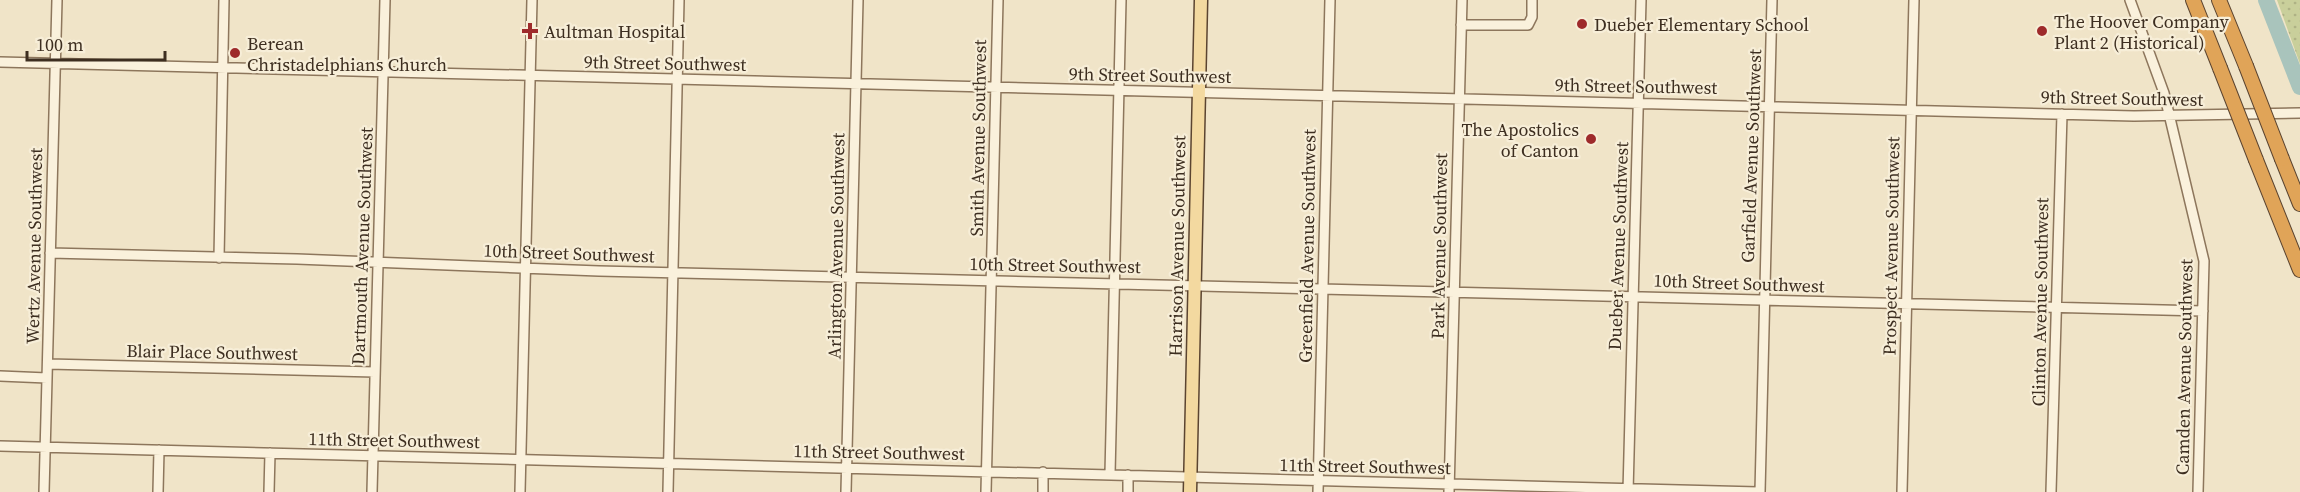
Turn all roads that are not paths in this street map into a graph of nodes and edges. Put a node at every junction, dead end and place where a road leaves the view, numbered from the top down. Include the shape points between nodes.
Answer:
1 (57, 0) edge
2 (224, 0) edge
3 (385, 0) edge
4 (532, 0) edge
5 (679, 0) edge
6 (858, 0) edge
7 (998, 0) edge
8 (1121, 0) edge
9 (1201, 0) edge
10 (1330, 0) edge
11 (1462, 0) edge
12 (1532, 0) edge
13 (1641, 0) edge
14 (1772, 0) edge
15 (1914, 0) edge
16 (2130, 0) edge
17 (2193, 0) edge
18 (2219, 0) edge
19 (1461, 25) junction
20 (0, 62) edge
21 (55, 64) junction
22 (222, 69) junction
23 (383, 72) junction
24 (530, 76) junction
25 (677, 79) junction
26 (856, 84) junction
27 (996, 88) junction
28 (1118, 91) junction
29 (1199, 93) junction
30 (1327, 96) junction
31 (1459, 99) junction
32 (1638, 103) junction
33 (1770, 106) junction
34 (1911, 110) junction
35 (2300, 113) edge
36 (2062, 114) junction
37 (2169, 116) junction
38 (2300, 204) edge
39 (50, 254) junction
40 (219, 258) junction
41 (378, 263) junction
42 (525, 269) junction
43 (2300, 270) edge
44 (673, 273) junction
45 (852, 276) junction
46 (991, 280) junction
47 (1114, 284) junction
48 (1195, 285) junction
49 (1322, 288) junction
50 (1454, 291) junction
51 (1634, 296) junction
52 (1764, 300) junction
53 (1907, 303) junction
54 (2055, 307) junction
55 (2203, 311) junction
56 (48, 364) junction
57 (375, 372) junction
58 (0, 376) edge
59 (47, 378) junction
60 (0, 446) edge
61 (45, 447) junction
62 (159, 450) junction
63 (270, 453) junction
64 (373, 456) junction
65 (521, 459) junction
66 (669, 463) junction
67 (847, 467) junction
68 (986, 471) junction
69 (1043, 472) junction
70 (1110, 474) junction
71 (1128, 475) junction
72 (1190, 477) junction
73 (1318, 481) junction
74 (1449, 488) edge
75 (1628, 490) edge
76 (44, 492) edge
77 (158, 492) edge
78 (269, 492) edge
79 (372, 492) edge
80 (520, 492) edge
81 (668, 492) edge
82 (846, 492) edge
83 (986, 492) edge
84 (1043, 492) edge
85 (1128, 492) edge
86 (1190, 492) edge
87 (1318, 492) edge
88 (1759, 492) edge
89 (1902, 492) edge
90 (2051, 492) edge
91 (2198, 492) edge

1 - 21 street, Wertz Avenue Southwest
2 - 22 street
3 - 23 street, Dartmouth Avenue Southwest
4 - 24 street
5 - 25 street
6 - 26 street, Arlington Avenue Southwest
7 - 27 street, Smith Avenue Southwest
8 - 28 street
9 - 29 main road, Harrison Avenue Southwest
10 - 30 street, Greenfield Avenue Southwest
11 - 19 street, Park Avenue Southwest
12 - 19 street via 1530,23 1523,26
13 - 32 street, Dueber Avenue Southwest
14 - 33 street, Garfield Avenue Southwest
15 - 34 street, Prospect Avenue Southwest
16 - 37 street, Camden Avenue Southwest
17 - 43 highway, bridge
18 - 38 highway, bridge
19 - 31 street, Park Avenue Southwest
20 - 21 street, 9th Street Southwest
21 - 22 street, 9th Street Southwest
21 - 39 street, Wertz Avenue Southwest
22 - 23 street, 9th Street Southwest
22 - 40 street
23 - 24 street, 9th Street Southwest
23 - 41 street, Dartmouth Avenue Southwest
24 - 25 street, 9th Street Southwest
24 - 42 street
25 - 26 street, 9th Street Southwest
25 - 44 street
26 - 27 street, 9th Street Southwest
26 - 45 street, Arlington Avenue Southwest
27 - 28 street, 9th Street Southwest
27 - 46 street, Smith Avenue Southwest
28 - 29 street, 9th Street Southwest
28 - 47 street
29 - 30 street, 9th Street Southwest
29 - 48 main road, Harrison Avenue Southwest
30 - 31 street, 9th Street Southwest
30 - 49 street, Greenfield Avenue Southwest
31 - 32 street, 9th Street Southwest
31 - 50 street, Park Avenue Southwest
32 - 33 street, 9th Street Southwest
32 - 51 street, Dueber Avenue Southwest
33 - 34 street, 9th Street Southwest
33 - 52 street, Garfield Avenue Southwest
34 - 36 street, 9th Street Southwest
34 - 53 street, Prospect Avenue Southwest
35 - 37 street, 9th Street Southwest
36 - 37 street, 9th Street Southwest
36 - 54 street, Clinton Avenue Southwest
37 - 55 street, Camden Avenue Southwest via 2201,247
39 - 40 street, 10th Street Southwest
39 - 56 street, Wertz Avenue Southwest
40 - 41 street, 10th Street Southwest
41 - 42 street, 10th Street Southwest
41 - 57 street, Dartmouth Avenue Southwest
42 - 44 street, 10th Street Southwest
42 - 65 street
44 - 45 street, 10th Street Southwest
44 - 66 street
45 - 46 street, 10th Street Southwest
45 - 67 street, Arlington Avenue Southwest
46 - 47 street, 10th Street Southwest
46 - 68 street, Smith Avenue Southwest
47 - 48 street, 10th Street Southwest
47 - 70 street
48 - 49 street, 10th Street Southwest
48 - 72 main road, Harrison Avenue Southwest
49 - 50 street, 10th Street Southwest
49 - 73 street, Greenfield Avenue Southwest
50 - 51 street, 10th Street Southwest
50 - 74 street, Park Avenue Southwest
51 - 52 street, 10th Street Southwest
51 - 75 street, Dueber Avenue Southwest
52 - 53 street, 10th Street Southwest
52 - 88 street, Garfield Avenue Southwest
53 - 54 street, 10th Street Southwest
53 - 89 street, Prospect Avenue Southwest
54 - 55 street, 10th Street Southwest
54 - 90 street, Clinton Avenue Southwest
55 - 91 street, Camden Avenue Southwest
56 - 57 street, Blair Place Southwest
56 - 59 street, Wertz Avenue Southwest
57 - 64 street, Dartmouth Avenue Southwest
58 - 59 street
59 - 61 street, Wertz Avenue Southwest
60 - 61 street, 11th Street Southwest
61 - 62 street, 11th Street Southwest
61 - 76 street, Wertz Avenue Southwest
62 - 63 street, 11th Street Southwest
62 - 77 street
63 - 64 street, 11th Street Southwest
63 - 78 street
64 - 65 street, 11th Street Southwest
64 - 79 street, Dartmouth Avenue Southwest
65 - 66 street, 11th Street Southwest
65 - 80 street
66 - 67 street, 11th Street Southwest
66 - 81 street
67 - 68 street, 11th Street Southwest
67 - 82 street, Arlington Avenue Southwest
68 - 69 street, 11th Street Southwest
68 - 83 street, Smith Avenue Southwest
69 - 70 street, 11th Street Southwest
69 - 84 street
70 - 71 street, 11th Street Southwest
71 - 72 street, 11th Street Southwest
71 - 85 street
72 - 73 street, 11th Street Southwest
72 - 86 main road, Harrison Avenue Southwest
73 - 74 street, 11th Street Southwest
73 - 87 street, Greenfield Avenue Southwest
74 - 75 street, 11th Street Southwest
75 - 88 street, 11th Street Southwest

